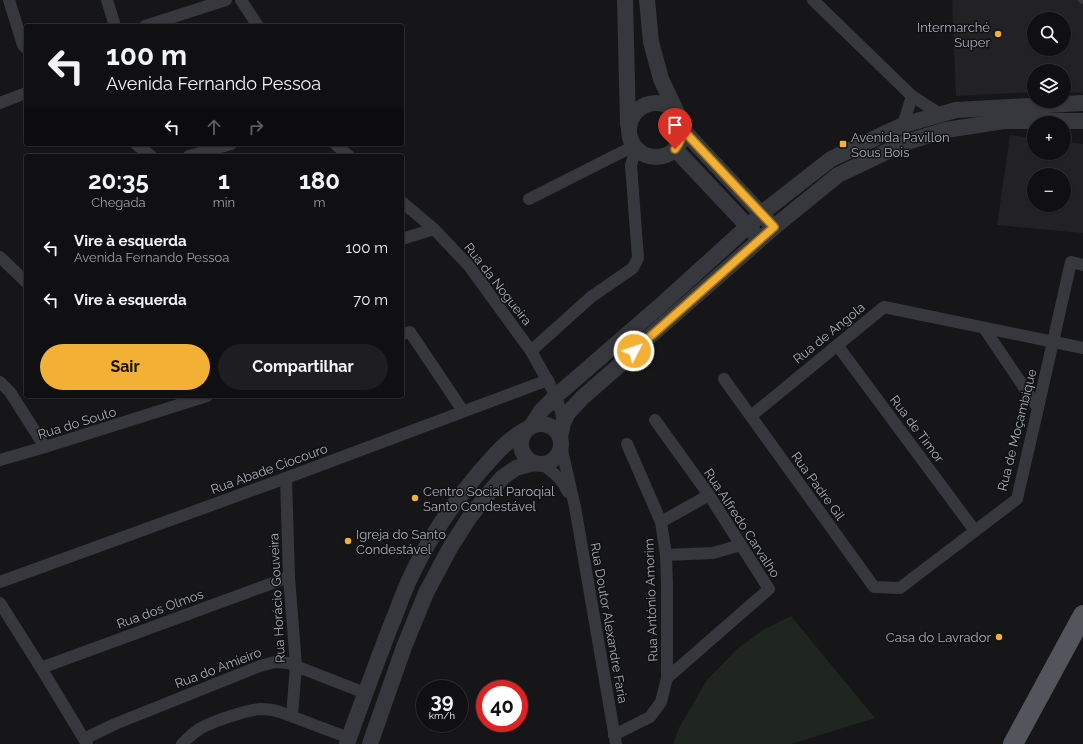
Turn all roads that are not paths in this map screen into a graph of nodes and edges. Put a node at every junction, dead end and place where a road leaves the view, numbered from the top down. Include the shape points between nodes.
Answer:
1 (9, 0) edge
2 (107, 0) edge
3 (226, 0) edge
4 (241, 0) edge
5 (625, 0) edge
6 (647, 0) edge
7 (813, 0) edge
8 (114, 24) edge
9 (151, 24) edge
10 (257, 24) edge
11 (24, 47) edge
12 (24, 94) edge
13 (912, 96) junction
14 (0, 103) edge
15 (1083, 103) edge
16 (676, 111) junction
17 (940, 114) junction
18 (1083, 121) edge
19 (903, 125) junction
20 (628, 130) junction
21 (683, 130) junction
22 (138, 146) edge
23 (224, 146) edge
24 (337, 146) edge
25 (635, 148) junction
26 (675, 149) junction
27 (148, 154) edge
28 (196, 154) edge
29 (347, 154) edge
30 (529, 199) dead end
31 (404, 204) edge
32 (762, 214) junction
33 (749, 226) junction
34 (774, 227) junction
35 (434, 229) junction
36 (404, 237) edge
37 (760, 240) junction
38 (0, 257) edge
39 (1083, 265) edge
40 (24, 280) edge
41 (984, 328) junction
42 (404, 334) edge
43 (1053, 342) junction
44 (837, 345) junction
45 (1083, 348) edge
46 (531, 351) junction
47 (724, 379) dead end
48 (548, 380) junction
49 (0, 382) edge
50 (556, 396) junction
51 (201, 398) edge
52 (1038, 408) junction
53 (463, 411) junction
54 (751, 416) junction
55 (654, 420) dead end
56 (529, 428) junction
57 (561, 435) junction
58 (627, 444) dead end
59 (45, 448) junction
60 (0, 460) edge
61 (538, 463) junction
62 (286, 478) junction
63 (709, 494) junction
64 (575, 507) junction
65 (661, 522) junction
66 (975, 531) junction
67 (741, 545) junction
68 (666, 555) junction
69 (289, 577) junction
70 (0, 582) edge
71 (900, 588) joint
72 (0, 603) edge
73 (1083, 614) edge
74 (296, 666) junction
75 (41, 668) junction
76 (667, 678) junction
77 (365, 693) junction
78 (292, 716) junction
79 (615, 740) edge
80 (348, 741) edge
81 (85, 742) edge
82 (182, 744) edge
83 (370, 744) edge
84 (1013, 744) edge

1 - 11 street
2 - 8 street
3 - 9 street
4 - 10 street
5 - 20 street
6 - 16 street via 651,42 661,79
7 - 13 street
12 - 14 street
13 - 17 street
13 - 19 street
15 - 17 street via 956,110
16 - 20 street via 659,103 650,103 635,113
16 - 21 street
17 - 19 street
18 - 34 street via 1004,121 946,130 907,142 838,175
19 - 32 street via 831,159
20 - 25 street
21 - 26 street
21 - 32 street
22 - 27 street
23 - 28 street
24 - 29 street
25 - 26 street via 651,157 660,157
25 - 30 street
25 - 46 street via 631,165 638,258 633,268 592,296
26 - 33 street
31 - 35 street, Rua da Nogueira
32 - 33 street
32 - 34 street
33 - 37 street
33 - 50 street
34 - 37 street
35 - 36 street
35 - 46 street, Rua da Nogueira via 469,266
37 - 57 street via 582,398 568,413
38 - 40 street
39 - 43 street, Rua de Moçambique via 1071,262
41 - 43 street, Rua de Angola
41 - 44 street, Rua de Angola via 884,307
41 - 52 street
42 - 53 street via 410,332
43 - 45 street, Rua de Angola
43 - 52 street, Rua de Moçambique
44 - 54 street, Rua de Angola
44 - 66 street, Rua de Timor
46 - 48 street, Rua da Nogueira
47 - 54 street, Rua Padre Gil
48 - 50 street, Rua da Nogueira
48 - 53 street, Rua Abade Ciocouro
49 - 59 street via 10,392
50 - 56 street
50 - 57 street, Rua da Nogueira via 561,412
51 - 59 street, Rua do Souto
52 - 66 street, Rua de Moçambique via 1016,499
53 - 62 street, Rua Abade Ciocouro
54 - 71 street, Rua Padre Gil via 874,587
55 - 63 street, Rua Alfredo Carvalho
56 - 57 street via 545,424
56 - 61 street via 522,436 521,448 528,460
56 - 77 street via 505,443 456,502 436,531 407,585
57 - 61 street via 556,456 547,463
57 - 64 street, Rua da Nogueira
58 - 65 street, Rua António Amorim
59 - 60 street, Rua do Souto
61 - 64 street via 563,481
61 - 83 street via 516,468 503,477 492,488 450,548 415,620
62 - 69 street, Rua Horácio Gouveira
62 - 70 street, Rua Abade Ciocouro
63 - 65 street
63 - 67 street, Rua Alfredo Carvalho
64 - 79 street, Rua Doutor Alexandre Faria
65 - 68 street, Rua António Amorim
66 - 71 street, Rua de Moçambique
67 - 68 street via 713,553
67 - 76 street, Rua Alfredo Carvalho via 769,589
68 - 76 street, Rua António Amorim
69 - 74 street, Rua Horácio Gouveira
69 - 75 street, Rua dos Olmos
72 - 75 street
73 - 84 main road
74 - 77 street, Rua do Amieiro
74 - 78 street, Rua Horácio Gouveira
74 - 81 street, Rua do Amieiro via 282,662 260,666 115,724
75 - 81 street
76 - 79 street, Rua António Amorim via 661,702 650,717
77 - 80 street
78 - 80 street
78 - 82 street via 270,709 250,711 212,723 194,733

